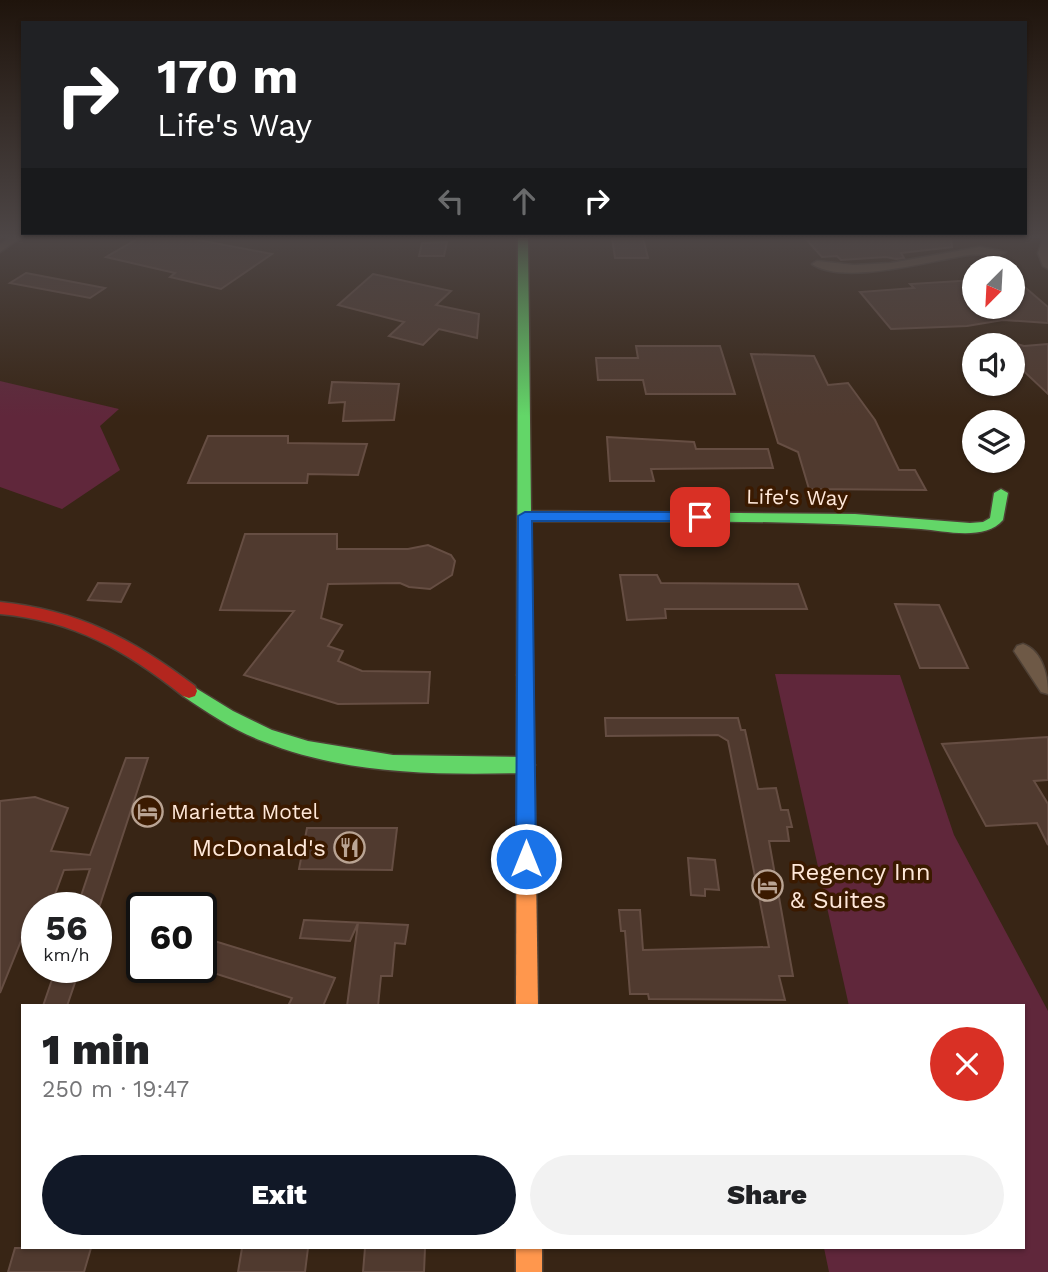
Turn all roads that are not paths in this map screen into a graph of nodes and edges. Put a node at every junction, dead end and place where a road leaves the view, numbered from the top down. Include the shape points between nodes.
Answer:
1 (523, 297) edge
2 (1001, 493) dead end
3 (525, 516) junction
4 (0, 608) edge
5 (1023, 651) dead end
6 (1048, 687) edge
7 (526, 765) junction
8 (527, 1004) edge
9 (529, 1249) edge
10 (529, 1272) edge

1 - 3 main road
2 - 3 main road, Life's Way via 996,520 971,527 855,519
3 - 7 main road
4 - 7 main road via 44,614 133,648 228,718 322,756 395,768
5 - 6 street
7 - 8 main road
9 - 10 main road

